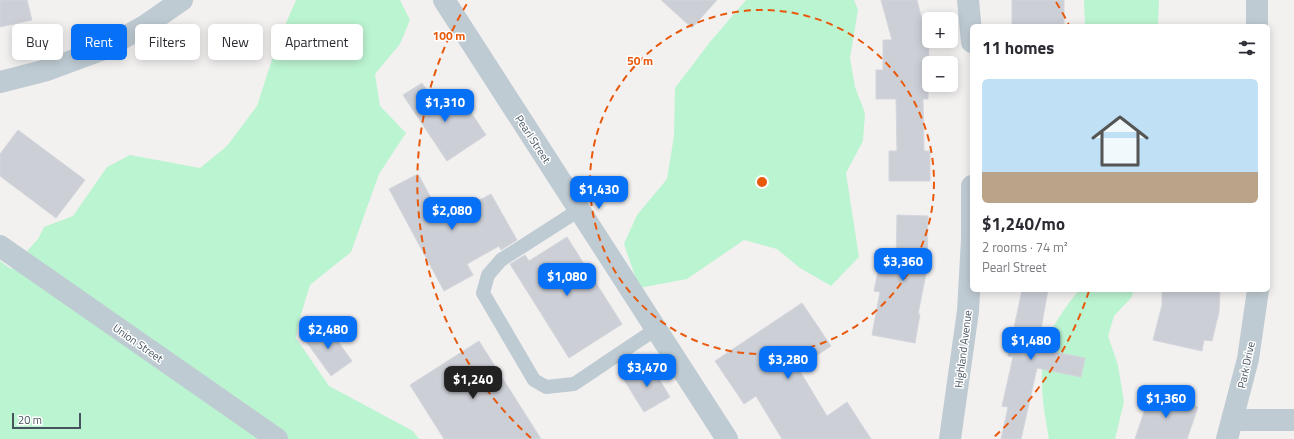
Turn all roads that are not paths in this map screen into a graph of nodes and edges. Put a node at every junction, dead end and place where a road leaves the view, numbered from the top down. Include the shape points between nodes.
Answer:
1 (182, 0) edge
2 (444, 0) edge
3 (968, 0) edge
4 (1257, 0) edge
5 (970, 24) edge
6 (1257, 24) edge
7 (0, 82) edge
8 (579, 210) junction
9 (0, 246) edge
10 (970, 275) edge
11 (1258, 292) edge
12 (656, 329) junction
13 (1294, 420) edge
14 (1230, 429) edge
15 (277, 439) edge
16 (727, 439) edge
17 (950, 439) edge

1 - 7 street via 146,25 104,48 47,70
2 - 8 street, Pearl Street
3 - 5 street
4 - 6 street
8 - 12 street, Pearl Street
8 - 12 lane via 501,260 488,275 483,293 534,380 546,387 574,384
9 - 15 street, Union Street
10 - 17 street, Highland Avenue via 968,311
11 - 14 street, Park Drive via 1248,359
12 - 16 street, Pearl Street
13 - 14 street

